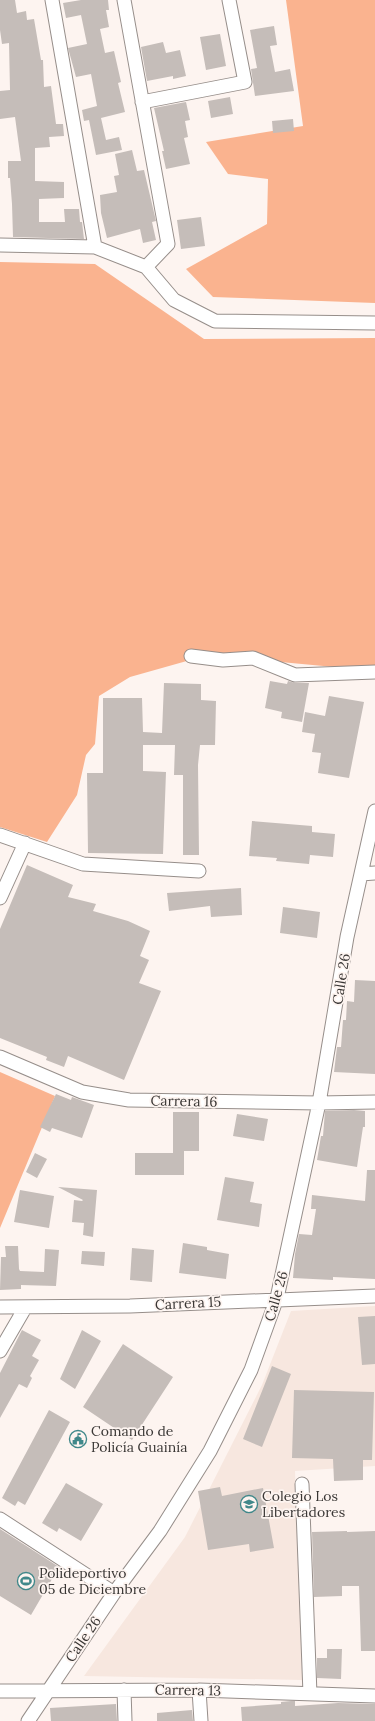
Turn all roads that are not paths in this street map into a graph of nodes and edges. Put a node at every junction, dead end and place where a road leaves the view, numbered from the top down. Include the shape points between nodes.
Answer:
1 (52, 0) edge
2 (124, 0) edge
3 (230, 0) edge
4 (142, 102) junction
5 (0, 245) edge
6 (95, 247) junction
7 (146, 267) junction
8 (375, 323) edge
9 (191, 656) dead end
10 (375, 672) edge
11 (375, 811) edge
12 (0, 835) edge
13 (26, 843) junction
14 (199, 871) dead end
15 (375, 873) edge
16 (361, 874) junction
17 (0, 898) edge
18 (0, 1058) edge
19 (375, 1102) edge
20 (319, 1103) junction
21 (375, 1296) edge
22 (277, 1298) junction
23 (0, 1307) edge
24 (25, 1308) junction
25 (0, 1351) edge
26 (302, 1484) dead end
27 (0, 1519) edge
28 (114, 1593) junction
29 (49, 1690) junction
30 (124, 1690) junction
31 (199, 1690) junction
32 (0, 1691) edge
33 (310, 1694) junction
34 (375, 1696) edge
35 (28, 1721) edge
36 (124, 1721) edge
37 (201, 1721) edge

1 - 6 street
2 - 4 street
3 - 4 street via 245,82
4 - 7 street via 168,244
5 - 6 street
6 - 7 street
7 - 8 street via 174,300 215,321
9 - 10 street via 223,660 253,658 295,675
11 - 16 street, Calle 26
12 - 13 street
13 - 14 street via 83,864
13 - 17 street
15 - 16 street
16 - 20 street, Calle 26 via 347,937
18 - 20 street, Carrera 16 via 82,1092 129,1100
19 - 20 street, Carrera 16
20 - 22 street, Calle 26
21 - 22 street, Carrera 15
22 - 24 street, Carrera 15 via 130,1306
22 - 28 street, Calle 26 via 251,1370 210,1451 160,1531
23 - 24 street, Carrera 15
24 - 25 street
26 - 33 street
27 - 28 street
28 - 29 street, Calle 26
29 - 30 street, Carrera 13
29 - 32 street, Carrera 13
29 - 35 street, Calle 26
30 - 31 street, Carrera 13
30 - 36 street
31 - 33 street, Carrera 13
31 - 37 street
33 - 34 street, Carrera 13

